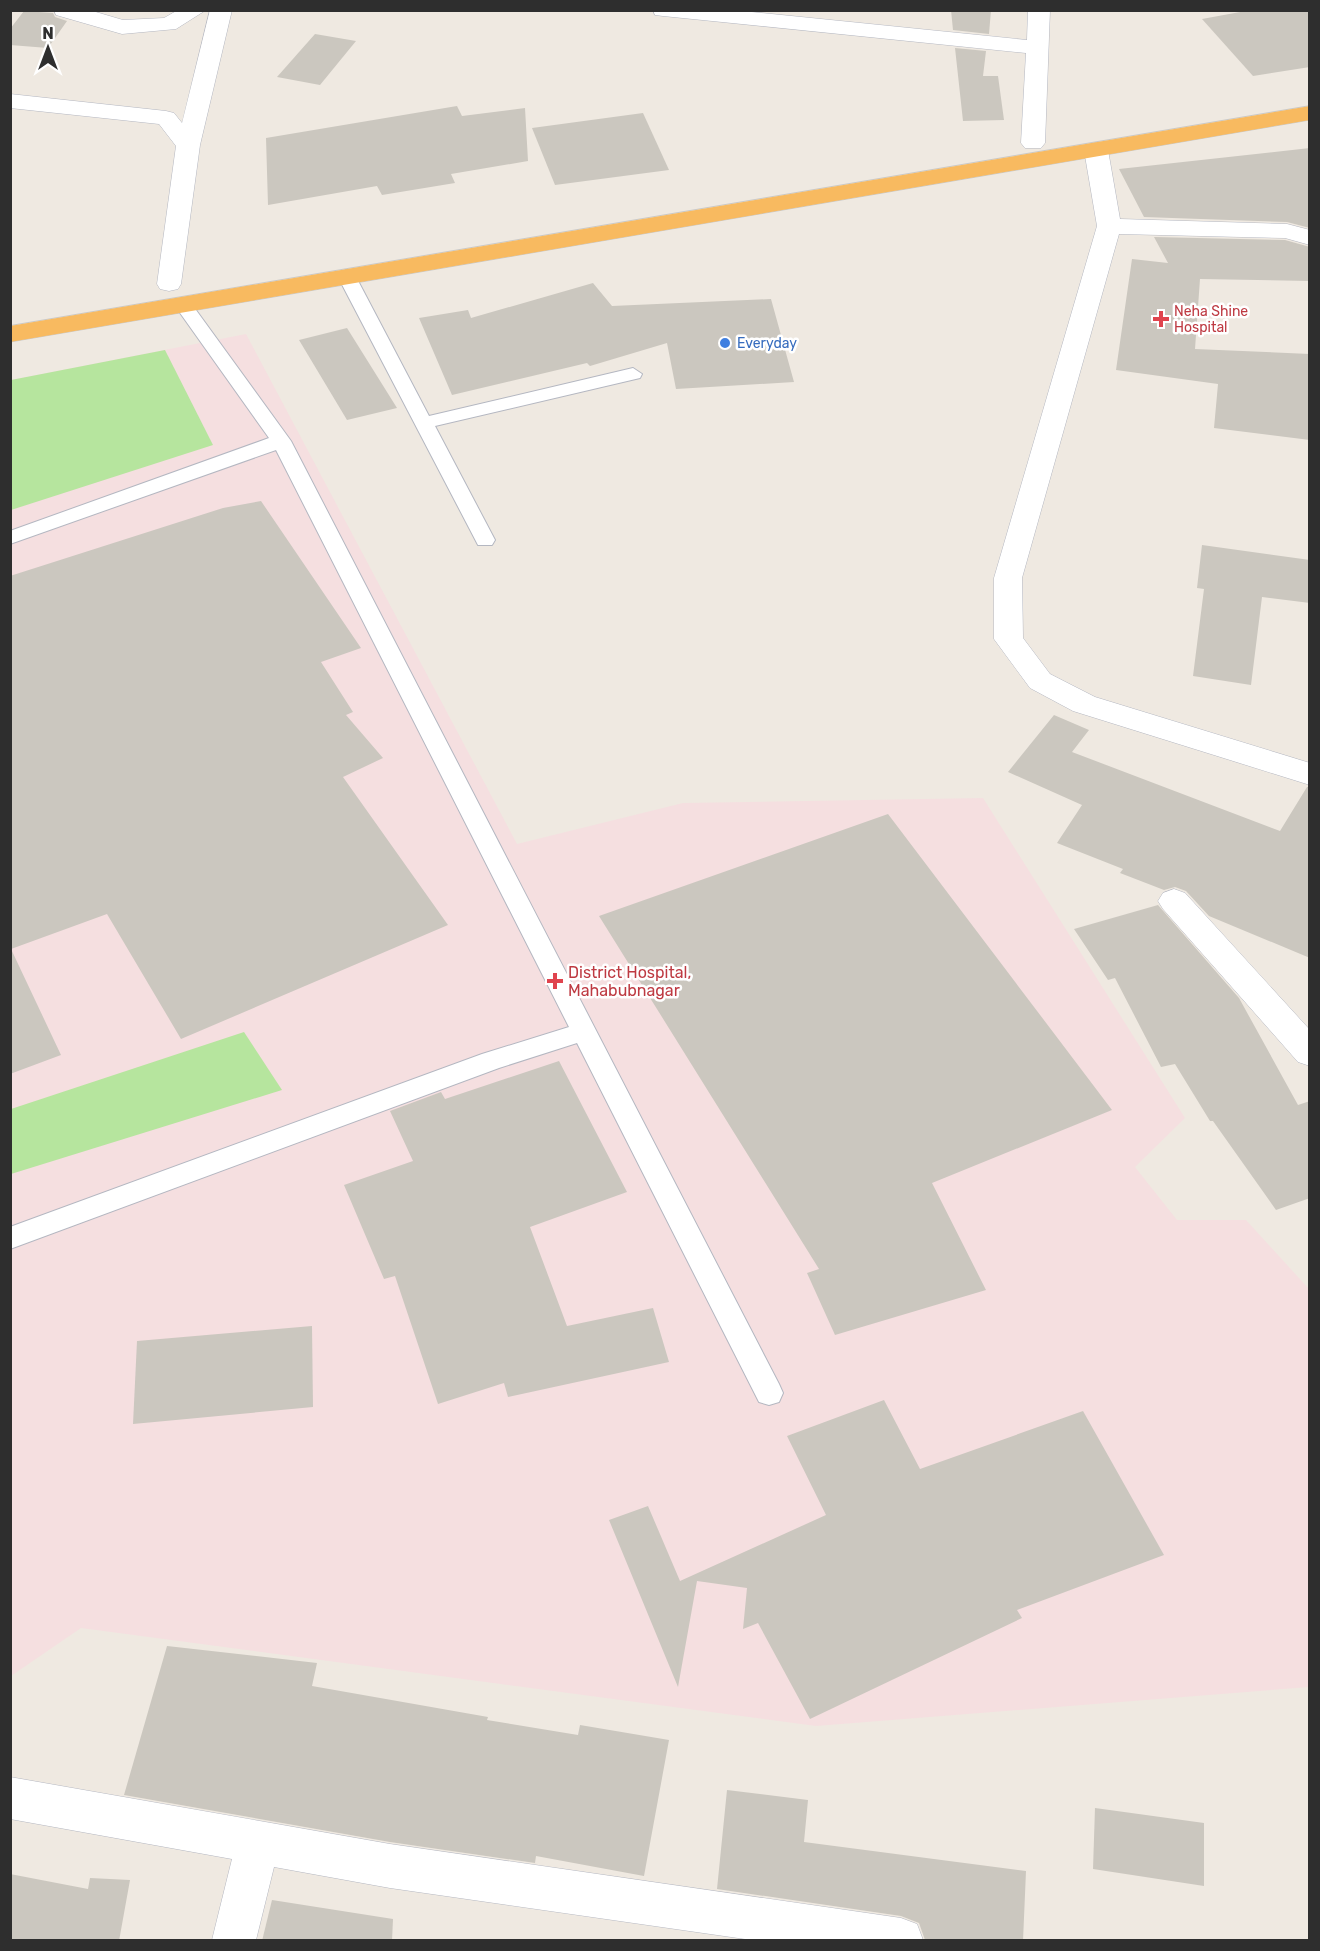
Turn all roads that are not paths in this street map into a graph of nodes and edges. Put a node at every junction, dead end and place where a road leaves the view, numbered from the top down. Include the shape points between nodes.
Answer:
1 (64, 10) edge
2 (196, 10) edge
3 (221, 10) edge
4 (663, 10) edge
5 (1040, 10) edge
6 (1039, 48) junction
7 (1310, 97) edge
8 (10, 101) edge
9 (1310, 113) edge
10 (1033, 143) junction
11 (188, 145) junction
12 (1096, 150) junction
13 (1109, 226) junction
14 (1310, 238) edge
15 (500, 240) junction
16 (346, 275) junction
17 (176, 294) junction
18 (10, 312) edge
19 (10, 334) edge
20 (633, 374) dead end
21 (423, 423) junction
22 (281, 441) junction
23 (10, 538) edge
24 (485, 540) dead end
25 (1310, 774) edge
26 (1174, 901) dead end
27 (582, 1032) junction
28 (1310, 1053) edge
29 (10, 1238) edge
30 (769, 1393) dead end
31 (10, 1798) edge
32 (258, 1842) junction
33 (234, 1941) edge
34 (902, 1941) edge

1 - 2 street via 122,27 168,24
3 - 11 street
4 - 6 street
5 - 6 street
6 - 10 street
7 - 10 highway
8 - 11 street via 166,118
9 - 12 highway
10 - 15 highway
11 - 17 street
12 - 13 street
12 - 15 highway
13 - 14 street via 1287,231
13 - 25 street via 1008,578 1010,639 1040,681 1084,704
15 - 16 highway
15 - 17 highway
16 - 17 highway
16 - 21 lane
17 - 18 highway
17 - 19 highway
17 - 22 lane
20 - 21 lane
21 - 24 lane
22 - 23 lane
22 - 27 lane
26 - 28 street
27 - 29 lane via 491,1061
27 - 30 lane
31 - 32 street
32 - 33 street
32 - 34 street via 401,1868

